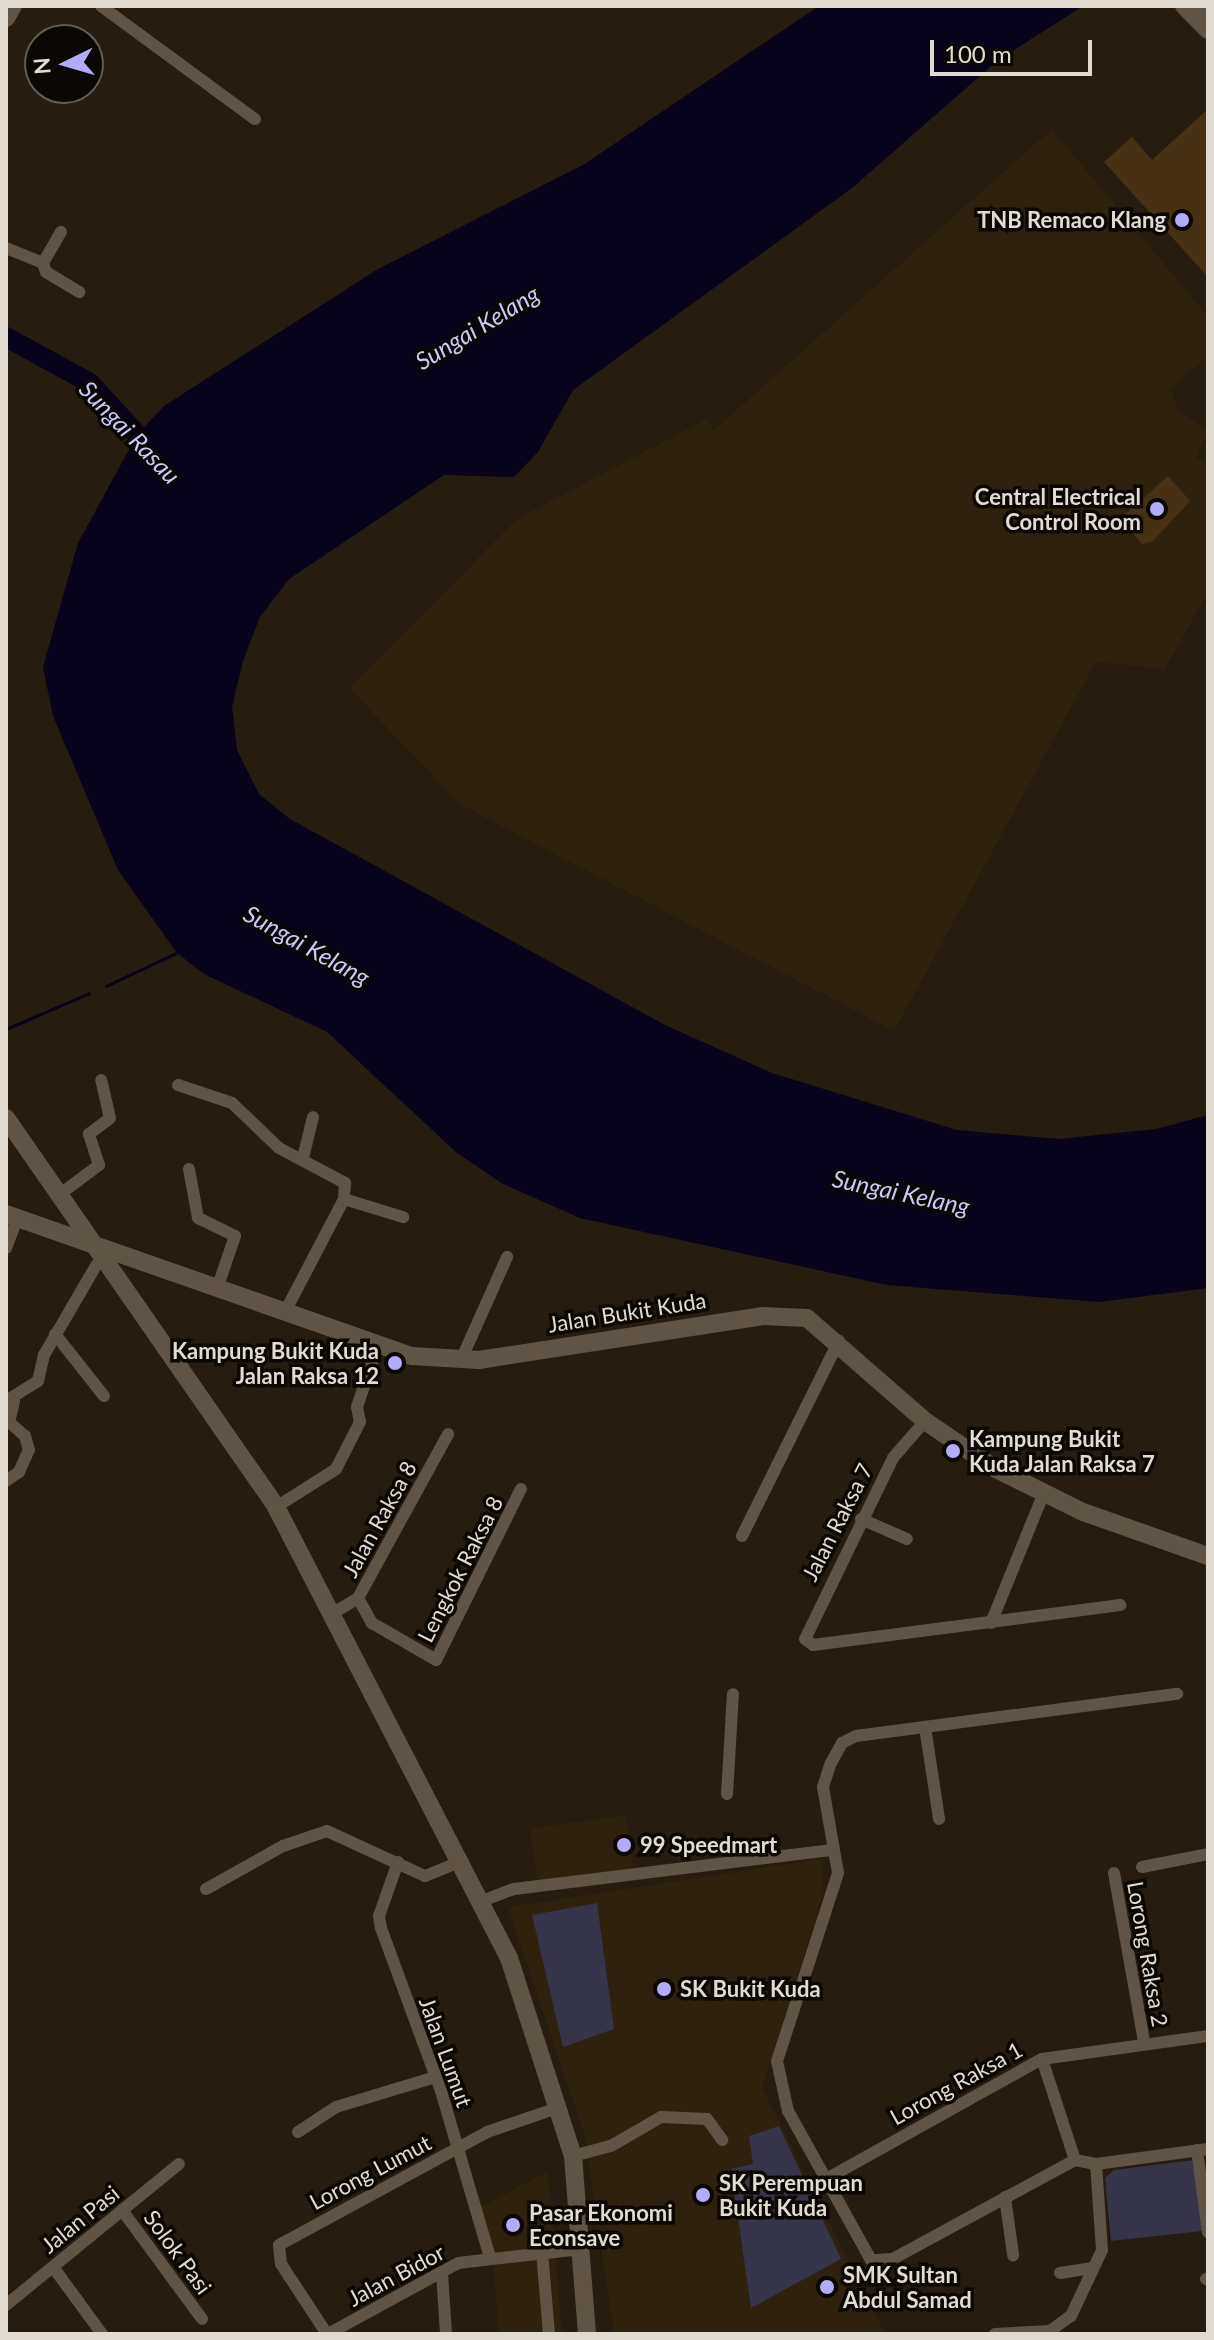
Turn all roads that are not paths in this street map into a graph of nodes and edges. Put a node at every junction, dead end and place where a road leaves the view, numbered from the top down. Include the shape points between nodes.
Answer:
1 (13, 6) edge
2 (101, 6) edge
3 (1184, 6) edge
4 (6, 18) edge
5 (1208, 30) edge
6 (255, 119) dead end
7 (61, 232) dead end
8 (6, 248) edge
9 (43, 263) junction
10 (79, 292) dead end
11 (101, 1080) dead end
12 (178, 1085) dead end
13 (313, 1117) dead end
14 (6, 1118) edge
15 (303, 1158) junction
16 (189, 1169) dead end
17 (59, 1196) junction
18 (344, 1199) junction
19 (12, 1216) edge
20 (403, 1217) dead end
21 (39, 1225) junction
22 (6, 1248) edge
23 (91, 1250) junction
24 (507, 1257) dead end
25 (131, 1259) junction
26 (217, 1289) junction
27 (126, 1296) junction
28 (284, 1314) junction
29 (55, 1334) junction
30 (839, 1341) junction
31 (377, 1347) junction
32 (461, 1360) junction
33 (104, 1396) dead end
34 (10, 1402) edge
35 (925, 1421) junction
36 (448, 1434) dead end
37 (6, 1481) edge
38 (521, 1489) dead end
39 (1043, 1495) junction
40 (276, 1507) junction
41 (861, 1519) junction
42 (742, 1536) dead end
43 (907, 1539) dead end
44 (1208, 1556) edge
45 (358, 1598) junction
46 (1120, 1605) dead end
47 (335, 1612) junction
48 (991, 1623) junction
49 (733, 1694) dead end
50 (1177, 1694) dead end
51 (925, 1727) junction
52 (727, 1794) dead end
53 (939, 1819) dead end
54 (833, 1850) junction
55 (1208, 1854) edge
56 (398, 1862) junction
57 (460, 1862) junction
58 (1142, 1867) dead end
59 (1114, 1873) dead end
60 (206, 1889) dead end
61 (482, 1901) junction
62 (1208, 2036) edge
63 (1144, 2042) junction
64 (1042, 2059) junction
65 (436, 2077) junction
66 (560, 2107) junction
67 (298, 2132) dead end
68 (722, 2140) dead end
69 (458, 2148) junction
70 (1202, 2150) edge
71 (573, 2156) junction
72 (1075, 2160) junction
73 (179, 2164) dead end
74 (1096, 2164) junction
75 (828, 2178) junction
76 (1005, 2197) junction
77 (122, 2210) junction
78 (1208, 2232) edge
79 (581, 2249) junction
80 (542, 2252) junction
81 (1013, 2255) dead end
82 (490, 2257) junction
83 (53, 2267) junction
84 (1090, 2268) junction
85 (442, 2273) junction
86 (1060, 2273) dead end
87 (6, 2305) edge
88 (202, 2319) dead end
89 (102, 2334) edge
90 (328, 2334) edge
91 (446, 2334) edge
92 (549, 2334) edge
93 (587, 2334) edge
94 (995, 2334) edge

1 - 4 street
2 - 6 street
3 - 5 street
7 - 9 street
8 - 9 street
9 - 10 street via 46,272
11 - 17 street via 110,1118 89,1134 99,1165
12 - 15 street via 232,1103 279,1148
13 - 15 street
14 - 17 street
15 - 18 street via 345,1183
16 - 26 street via 198,1218 235,1236
17 - 21 street via 62,1221
17 - 23 street
18 - 20 street
18 - 28 street
19 - 21 street, Jalan Bukit Kuda
19 - 22 street
21 - 23 street, Jalan Bukit Kuda
23 - 25 street, Jalan Bukit Kuda
23 - 27 street
23 - 29 street
24 - 32 street
25 - 26 street, Jalan Bukit Kuda
25 - 27 street via 118,1265
26 - 28 street, Jalan Bukit Kuda
27 - 40 street
28 - 31 street, Jalan Bukit Kuda
29 - 33 street
29 - 34 street via 38,1381
30 - 32 street, Jalan Bukit Kuda via 807,1318 762,1316
30 - 35 street, Jalan Bukit Kuda
30 - 42 street
31 - 32 street, Jalan Bukit Kuda
31 - 40 street via 357,1407 360,1422 336,1469
34 - 37 street via 9,1422 25,1436 29,1450 19,1472
35 - 39 street, Jalan Bukit Kuda
35 - 41 street, Jalan Raksa 7 via 893,1458
36 - 45 street, Jalan Raksa 8
38 - 45 street, Lengkok Raksa 8 via 436,1660 372,1623
39 - 44 street, Jalan Bukit Kuda
39 - 48 street
40 - 47 street
41 - 43 street
41 - 48 street, Jalan Raksa 7 via 803,1632 813,1645
45 - 47 street, Jalan Raksa 8
46 - 48 street
47 - 57 street
49 - 52 street
50 - 51 street
51 - 53 street
51 - 54 street via 842,1743 823,1787
54 - 61 street via 514,1889
54 - 75 street via 838,1873 777,2061 788,2111
55 - 58 street
56 - 57 street via 425,1876
56 - 60 street via 327,1831 283,1846
56 - 65 street, Jalan Lumut via 379,1916 410,2019
57 - 61 street
59 - 63 street, Lorong Raksa 2
61 - 66 street via 509,1958
62 - 63 street, Lorong Raksa 1
63 - 64 street, Lorong Raksa 1
64 - 72 street
64 - 75 street, Lorong Raksa 1
65 - 67 street via 346,2103
65 - 69 street, Jalan Lumut
66 - 69 street, Lorong Lumut
66 - 71 street
68 - 71 street via 707,2119 661,2117 611,2146
69 - 82 street, Jalan Lumut
69 - 90 street, Lorong Lumut via 279,2245 281,2264
70 - 74 street
70 - 78 street
71 - 79 street
72 - 74 street
72 - 76 street
73 - 77 street, Jalan Pasi
74 - 84 street via 1102,2241
75 - 76 street via 875,2261 893,2259
76 - 81 street
77 - 83 street, Jalan Pasi
77 - 88 street, Solok Pasi
79 - 80 street, Jalan Bidor
79 - 93 street
80 - 82 street, Jalan Bidor
80 - 92 street
82 - 85 street, Jalan Bidor
83 - 87 street, Jalan Pasi
83 - 89 street
84 - 86 street
84 - 94 street via 1065,2324
85 - 90 street, Jalan Bidor
85 - 91 street

